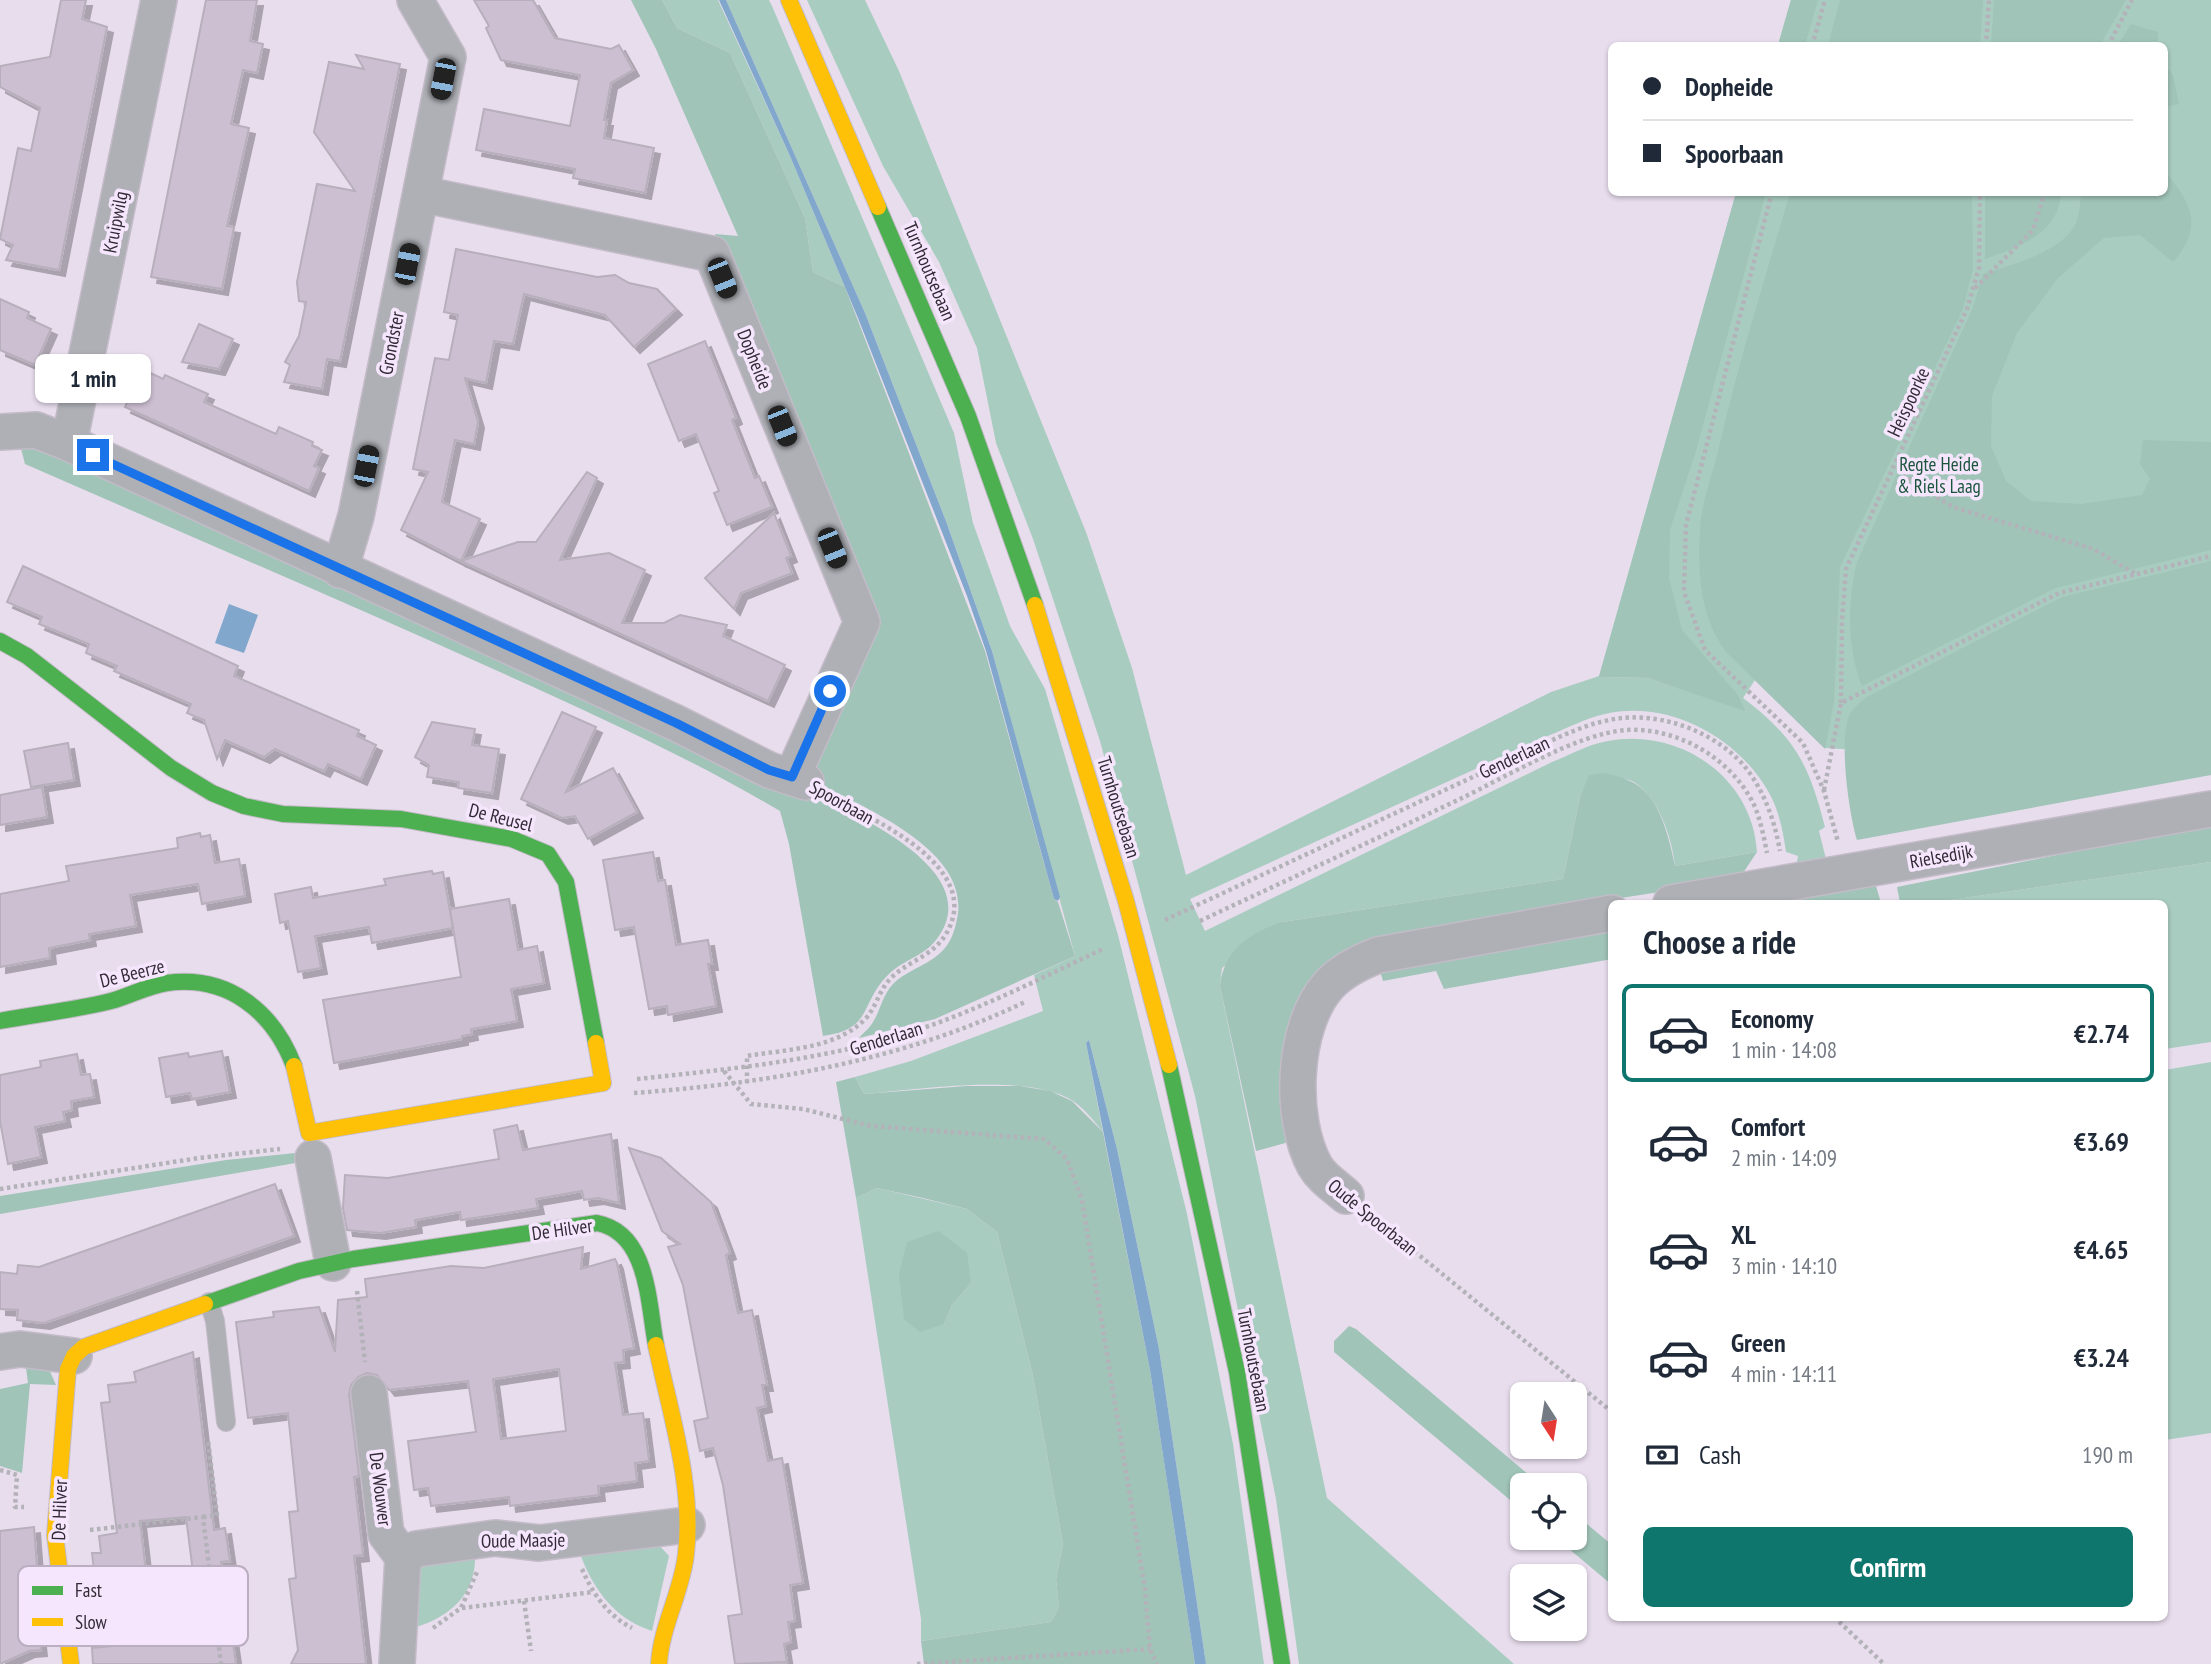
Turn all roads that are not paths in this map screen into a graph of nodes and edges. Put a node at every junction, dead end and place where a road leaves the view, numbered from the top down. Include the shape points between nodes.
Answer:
1 (159, 0) edge
2 (415, 0) edge
3 (789, 0) edge
4 (421, 194) junction
5 (0, 432) edge
6 (69, 443) junction
7 (340, 569) junction
8 (0, 641) edge
9 (799, 780) joint
10 (2211, 809) edge
11 (1688, 900) edge
12 (1608, 915) edge
13 (0, 1021) edge
14 (311, 1145) junction
15 (1346, 1196) road end
16 (343, 1261) junction
17 (209, 1302) junction
18 (0, 1352) edge
19 (74, 1356) junction
20 (369, 1393) road end
21 (226, 1422) road end
22 (687, 1525) junction
23 (403, 1557) junction
24 (59, 1566) edge
25 (69, 1646) edge
26 (396, 1650) edge
27 (71, 1664) edge
28 (659, 1664) edge
29 (1282, 1664) edge

1 - 6 street, Kruipwilg
2 - 4 street, Grondster via 448,57
3 - 29 street, Turnhoutsebaan via 968,416 1043,628 1126,901 1181,1110 1237,1372
4 - 7 street, Grondster via 356,516
4 - 9 street, Dopheide via 712,254 862,622
5 - 6 street, Spoorbaan via 36,430
6 - 7 street, Spoorbaan
7 - 9 street, Spoorbaan
8 - 14 street, De Reusel via 27,656 171,768 244,806 283,814 401,819 478,831 548,854 558,865 568,891 603,1083
10 - 11 street, Rielsedijk
12 - 15 street, Oude Spoorbaan via 1397,951 1362,961 1327,987 1302,1045 1300,1107 1316,1167
13 - 14 street, De Beerze via 110,1001 167,983 218,986 258,1007 284,1042 294,1065
14 - 16 street
16 - 17 street, De Hilver via 299,1270
16 - 22 street, De Hilver via 588,1223 622,1231 638,1256 683,1480
17 - 19 street, De Hilver via 84,1347
17 - 21 lane
18 - 19 street via 20,1349
19 - 24 street, De Hilver via 68,1369 55,1535
20 - 23 street, De Wouwer via 386,1534
22 - 23 street, Oude Maasje via 538,1543 495,1538 416,1549
22 - 28 street, De Hilver via 683,1573
23 - 26 street
25 - 27 street, De Hilver

